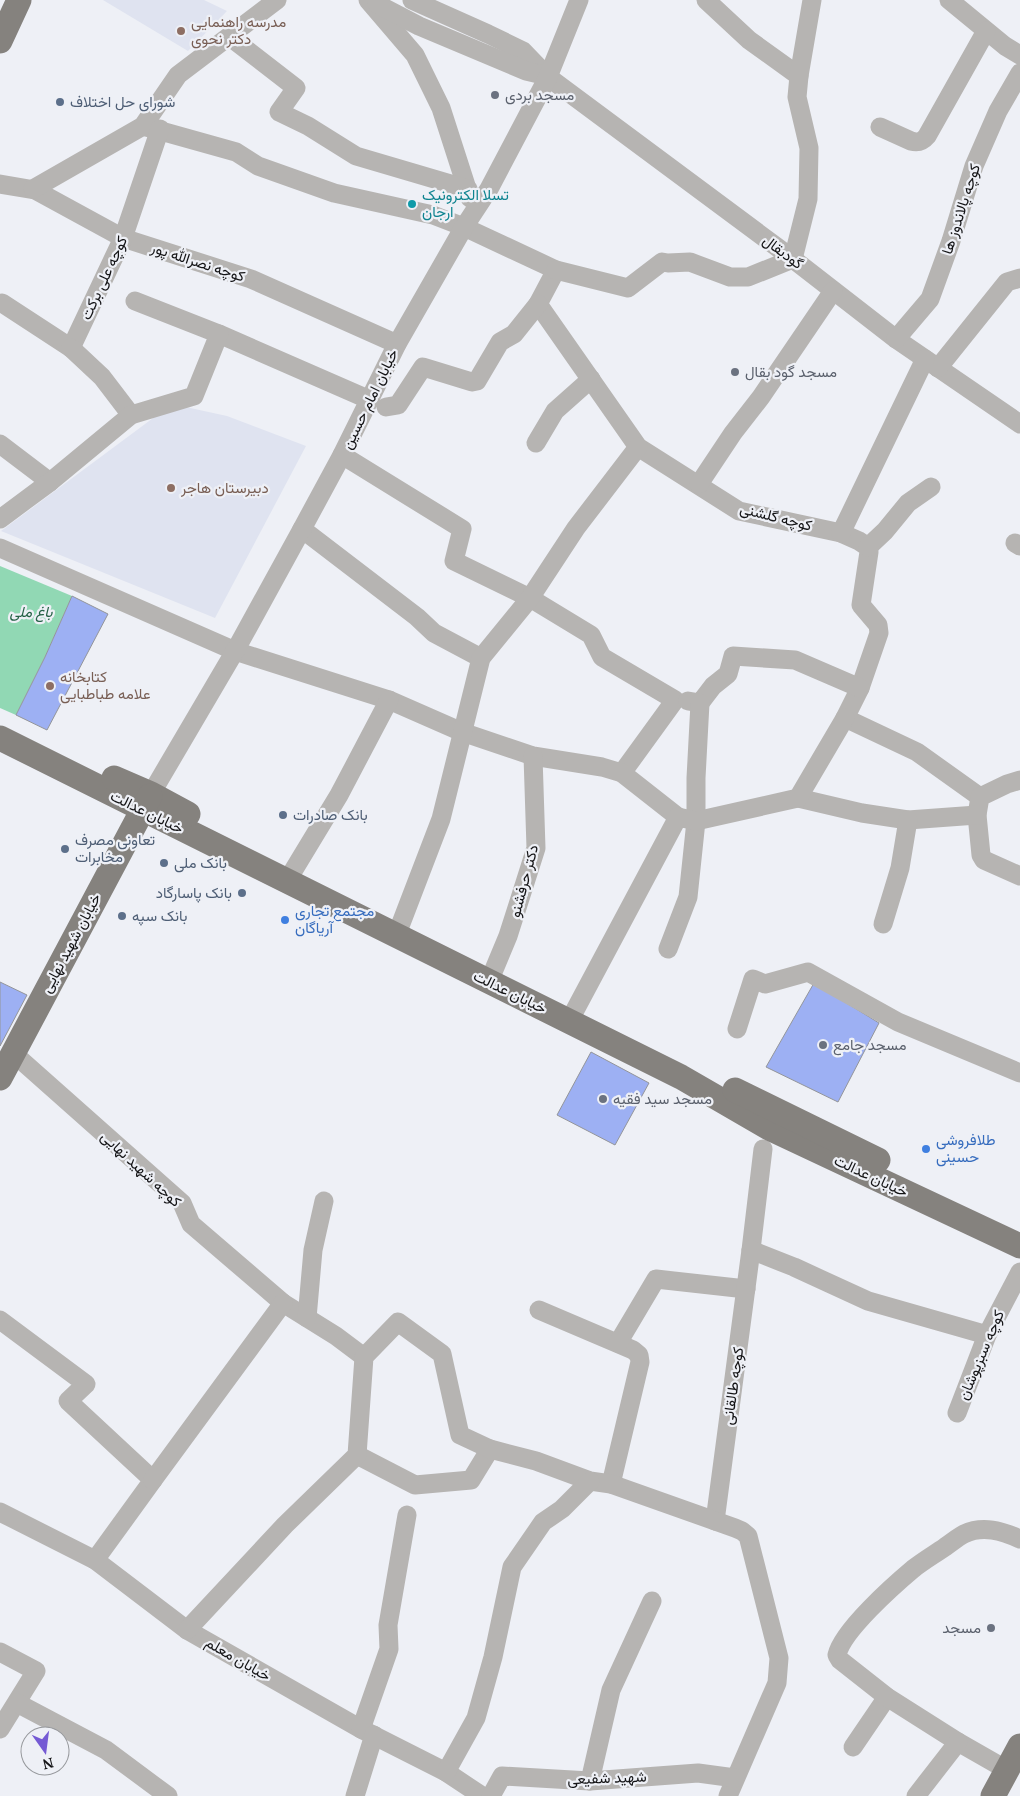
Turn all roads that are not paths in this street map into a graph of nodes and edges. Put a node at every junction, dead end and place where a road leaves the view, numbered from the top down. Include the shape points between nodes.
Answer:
1 (19, 0) edge
2 (277, 0) edge
3 (369, 0) edge
4 (412, 0) edge
5 (579, 0) edge
6 (706, 0) edge
7 (812, 0) edge
8 (948, 0) edge
9 (986, 31) junction
10 (230, 37) junction
11 (0, 41) edge
12 (1020, 55) edge
13 (1020, 73) edge
14 (799, 76) junction
15 (548, 77) junction
16 (152, 127) junction
17 (880, 127) dead end
18 (0, 184) edge
19 (32, 189) junction
20 (468, 189) junction
21 (469, 220) junction
22 (123, 238) junction
23 (793, 259) junction
24 (556, 270) junction
25 (1020, 278) edge
26 (833, 291) junction
27 (135, 301) dead end
28 (2, 303) dead end
29 (538, 304) junction
30 (219, 334) junction
31 (896, 339) junction
32 (397, 344) junction
33 (71, 348) junction
34 (931, 364) junction
35 (591, 380) junction
36 (378, 403) junction
37 (131, 415) junction
38 (1020, 424) edge
39 (536, 443) dead end
40 (0, 444) edge
41 (638, 447) junction
42 (342, 455) junction
43 (50, 482) junction
44 (699, 484) junction
45 (931, 487) dead end
46 (0, 519) edge
47 (302, 529) junction
48 (841, 533) junction
49 (868, 546) junction
50 (0, 548) edge
51 (530, 598) junction
52 (235, 650) junction
53 (481, 658) junction
54 (860, 688) junction
55 (389, 700) junction
56 (675, 700) junction
57 (700, 703) junction
58 (845, 718) junction
59 (0, 726) edge
60 (462, 732) junction
61 (0, 738) edge
62 (532, 756) junction
63 (622, 772) junction
64 (1020, 780) edge
65 (798, 798) junction
66 (146, 801) junction
67 (979, 806) junction
68 (687, 819) junction
69 (908, 820) junction
70 (293, 871) junction
71 (1020, 876) edge
72 (883, 924) dead end
73 (400, 926) junction
74 (668, 949) dead end
75 (493, 972) junction
76 (574, 1012) junction
77 (737, 1029) dead end
78 (13, 1053) junction
79 (1020, 1073) edge
80 (0, 1078) edge
81 (763, 1149) dead end
82 (324, 1201) dead end
83 (1020, 1229) edge
84 (1020, 1246) edge
85 (751, 1250) junction
86 (1020, 1272) edge
87 (746, 1289) junction
88 (283, 1303) junction
89 (539, 1310) dead end
90 (307, 1318) junction
91 (0, 1320) edge
92 (987, 1334) junction
93 (618, 1343) junction
94 (364, 1357) junction
95 (957, 1413) dead end
96 (490, 1449) junction
97 (357, 1455) junction
98 (153, 1480) junction
99 (590, 1481) junction
100 (611, 1484) junction
101 (0, 1512) edge
102 (407, 1515) dead end
103 (715, 1521) junction
104 (1020, 1539) edge
105 (95, 1560) junction
106 (652, 1601) dead end
107 (188, 1630) junction
108 (0, 1652) edge
109 (887, 1697) junction
110 (17, 1703) junction
111 (0, 1728) edge
112 (368, 1732) junction
113 (958, 1742) junction
114 (1020, 1746) edge
115 (853, 1747) dead end
116 (1007, 1770) junction
117 (446, 1772) junction
118 (735, 1778) junction
119 (590, 1781) junction
120 (168, 1796) edge
121 (354, 1796) edge
122 (482, 1796) edge
123 (490, 1796) edge
124 (728, 1796) edge
125 (916, 1796) edge
126 (993, 1796) edge

1 - 11 main road
2 - 10 street
3 - 15 street via 428,30
3 - 20 street via 415,55 441,108
4 - 15 street via 522,51
5 - 15 street, خیابان امام حسین
6 - 14 street via 749,40
7 - 14 street
8 - 9 street
9 - 12 street
9 - 17 street via 922,141 911,141
10 - 16 street via 178,75
10 - 20 street via 296,88 279,112 356,156
13 - 31 street, کوچه پالاندوز ها via 998,111 974,166 930,299
14 - 23 street via 797,97 809,148 808,199
15 - 21 street, خیابان امام حسین via 489,189
15 - 23 street, گودبقال
16 - 19 street
16 - 21 street via 236,152 258,166 334,193
16 - 22 street, کوچه علی برکت
18 - 19 street, کوچه نصرالله پور
19 - 22 street, کوچه نصرالله پور
20 - 21 street
21 - 24 street
21 - 32 street, خیابان امام حسین
22 - 32 street, کوچه نصرالله پور via 251,279
22 - 33 street, کوچه علی برکت
23 - 24 street via 748,277 730,277 690,262 662,262 628,288
23 - 26 street, گودبقال
24 - 29 street
25 - 34 street via 1006,282
26 - 31 street, گودبقال
26 - 44 street
27 - 30 street
28 - 33 street
29 - 35 street, کوچه گلشنی
29 - 36 street via 514,334 500,342 477,381 423,367 398,405
30 - 36 street
30 - 37 street via 194,396
31 - 34 street, گودبقال
32 - 36 street, خیابان امام حسین
33 - 37 street via 102,377
34 - 38 street, گودبقال
34 - 48 street
35 - 39 street via 555,411
35 - 41 street, کوچه گلشنی
36 - 42 street, خیابان امام حسین
37 - 43 street
40 - 43 street
41 - 44 street, کوچه گلشنی
41 - 51 street via 576,528
42 - 47 street, خیابان امام حسین
42 - 51 street via 462,529 454,561
43 - 46 street
44 - 48 street, کوچه گلشنی via 739,510
45 - 49 street via 908,504
47 - 52 street, خیابان امام حسین
47 - 53 street via 434,633
48 - 49 street, کوچه گلشنی
49 - 54 street via 861,605 878,625 879,633
50 - 52 street
51 - 53 street
51 - 56 street via 591,635 602,657
52 - 55 street
52 - 66 street, خیابان امام حسین
53 - 60 street
54 - 57 street via 795,660 733,656 728,674
54 - 58 street
55 - 60 street
55 - 70 street via 339,795
56 - 57 street
56 - 63 street
57 - 68 street via 696,778
58 - 65 street
58 - 67 street via 917,752
59 - 66 main road, خیابان عدالت
60 - 62 street
60 - 73 street via 441,819
61 - 66 main road, خیابان عدالت
62 - 63 street
62 - 75 street, دکتر حرفشنو via 536,848
63 - 68 street
64 - 67 street
65 - 68 street
65 - 69 street
66 - 70 main road, خیابان عدالت
66 - 78 main road, خیابان شهید نهایی
66 - 84 main road, خیابان عدالت via 681,1077 771,1129
67 - 69 street
67 - 71 street via 981,855 984,860
68 - 74 street via 688,897
68 - 76 street
69 - 72 street via 900,868
70 - 73 main road, خیابان عدالت
73 - 75 main road, خیابان عدالت
75 - 76 main road, خیابان عدالت
76 - 83 main road, خیابان عدالت
77 - 79 street via 753,979 765,984 808,972 898,1022
78 - 80 main road, خیابان شهید نهایی
78 - 88 street, کوچه شهید نهایی via 182,1203 191,1224
81 - 85 street, کوچه طالقانی
82 - 90 street via 313,1250
85 - 87 street, کوچه طالقانی
85 - 92 street via 868,1301
86 - 92 street, کوچه سبزپوشان
87 - 93 street via 656,1278
87 - 103 street, کوچه طالقانی
88 - 90 street, کوچه شهید نهایی
88 - 98 street
89 - 93 street
90 - 94 street, کوچه شهید نهایی
91 - 98 street via 86,1384 68,1401
92 - 95 street, کوچه سبزپوشان
93 - 100 street via 639,1355 640,1362
94 - 96 street via 398,1322 442,1354 460,1435
94 - 97 street
96 - 97 street via 471,1480 415,1485
96 - 99 street via 536,1461
97 - 107 street via 285,1525
98 - 105 street
99 - 100 street
99 - 117 street via 562,1509 543,1522 512,1567 476,1718
100 - 103 street
101 - 105 street, خیابان معلم
102 - 112 street via 388,1625 389,1649
103 - 118 street via 748,1536 780,1658 777,1682
104 - 109 street via 1002,1531 985,1529 965,1534 914,1569 853,1627 836,1655
105 - 107 street, خیابان معلم
106 - 119 street via 611,1690
107 - 112 street, خیابان معلم
108 - 110 street via 36,1671
109 - 113 street
109 - 115 street
110 - 111 street
110 - 120 street via 106,1750
112 - 117 street, خیابان معلم
112 - 121 street
113 - 116 street
113 - 125 street
114 - 116 main road
116 - 126 main road
117 - 122 street, خیابان معلم
118 - 119 street, شهید شفیعی via 698,1773
118 - 124 street
119 - 123 street, شهید شفیعی via 502,1776

